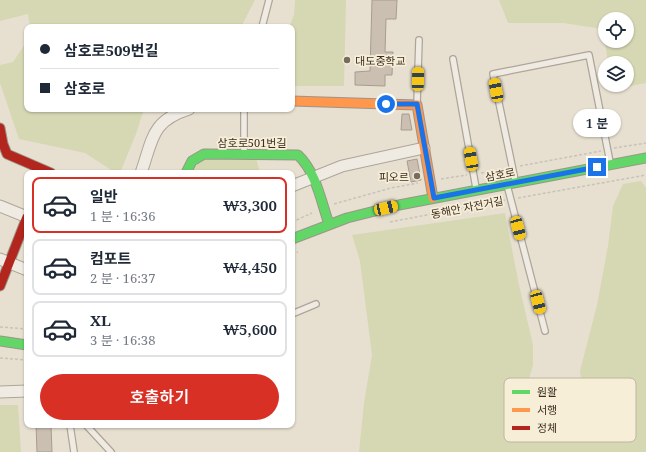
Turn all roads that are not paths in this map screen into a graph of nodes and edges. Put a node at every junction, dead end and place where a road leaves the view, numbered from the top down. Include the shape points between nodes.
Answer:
1 (269, 0) edge
2 (263, 24) edge
3 (418, 40) dead end
4 (453, 58) dead end
5 (295, 101) edge
6 (417, 104) junction
7 (181, 112) edge
8 (244, 112) edge
9 (0, 128) edge
10 (424, 148) junction
11 (244, 153) junction
12 (646, 158) edge
13 (611, 164) junction
14 (43, 170) edge
15 (142, 170) edge
16 (187, 170) edge
17 (312, 177) junction
18 (511, 184) junction
19 (295, 185) edge
20 (476, 190) junction
21 (434, 198) junction
22 (0, 206) edge
23 (24, 216) edge
24 (24, 223) edge
25 (329, 224) junction
26 (295, 238) edge
27 (4, 261) edge
28 (24, 269) edge
29 (0, 286) edge
30 (316, 304) dead end
31 (295, 313) edge
32 (545, 331) dead end
33 (0, 341) edge
34 (24, 345) edge
35 (24, 391) edge
36 (0, 392) edge
37 (70, 428) edge
38 (89, 428) edge
39 (74, 452) edge
40 (111, 452) edge

1 - 2 lane
3 - 6 lane
4 - 20 lane
5 - 6 street
6 - 10 street
7 - 15 street via 168,117 158,127
8 - 11 lane
9 - 14 street via 2,144 7,154
10 - 17 street via 356,162
10 - 21 street
11 - 16 street, 삼호로501번길 via 198,156
11 - 17 street, 삼호로501번길 via 298,155 305,160
12 - 13 street, 삼호로
13 - 18 street, 삼호로
13 - 18 lane via 589,55 493,74
17 - 19 street
17 - 25 street, 삼호로501번길
18 - 20 street, 삼호로
18 - 32 lane via 511,199
20 - 21 street, 삼호로
21 - 25 street, 삼호로 via 373,211
22 - 23 street
24 - 27 street
25 - 26 street, 삼호로
27 - 28 street
27 - 29 street
30 - 31 lane
33 - 34 street
35 - 36 street
37 - 39 lane
38 - 40 lane

